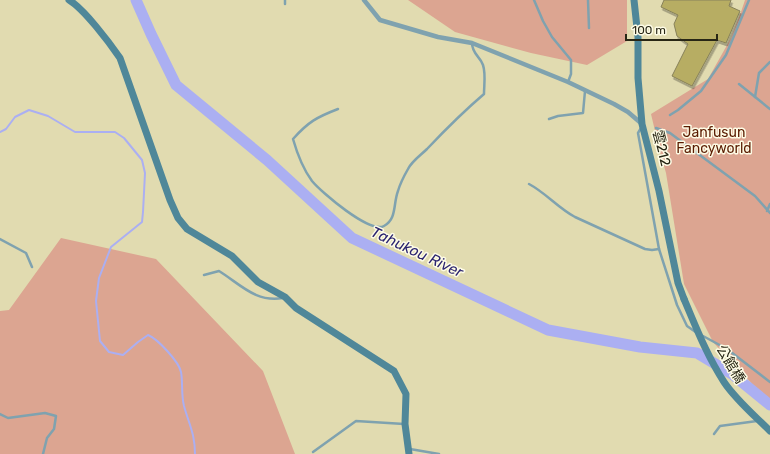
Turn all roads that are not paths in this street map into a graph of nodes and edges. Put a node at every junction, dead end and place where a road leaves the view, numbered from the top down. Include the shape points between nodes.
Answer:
1 (69, 0) edge
2 (284, 0) edge
3 (364, 0) edge
4 (534, 0) edge
5 (588, 0) edge
6 (634, 0) edge
7 (749, 0) edge
8 (285, 4) dead end
9 (589, 28) dead end
10 (472, 44) junction
11 (770, 62) edge
12 (568, 82) junction
13 (739, 84) dead end
14 (585, 90) junction
15 (755, 97) junction
16 (338, 109) dead end
17 (770, 109) edge
18 (670, 115) dead end
19 (549, 119) dead end
20 (642, 124) junction
21 (656, 128) dead end
22 (529, 184) dead end
23 (770, 204) edge
24 (767, 211) junction
25 (770, 213) edge
26 (0, 239) edge
27 (659, 249) junction
28 (32, 267) dead end
29 (204, 275) dead end
30 (285, 297) junction
31 (684, 299) joint
32 (770, 382) edge
33 (0, 414) edge
34 (760, 421) junction
35 (405, 424) junction
36 (770, 431) edge
37 (714, 434) dead end
38 (408, 451) edge
39 (313, 452) dead end
40 (43, 454) edge
41 (439, 454) edge

1 - 30 street via 84,14 120,58 178,218 187,229 232,256 258,282
2 - 8 lane
3 - 10 street via 380,20
4 - 12 lane via 552,37 571,60
5 - 9 lane
6 - 20 street, 雲212 / 雲212
7 - 18 lane via 726,55 701,91
10 - 12 street
10 - 16 lane via 472,49 485,72 484,94 408,167 397,192 391,221 383,227 368,225 324,193 312,181 297,154 293,139 301,130 317,117
11 - 15 lane via 759,72
12 - 14 street
13 - 15 lane
14 - 19 lane via 583,113
14 - 20 street via 628,112
15 - 17 lane
20 - 27 lane via 638,133
20 - 31 street, 雲212 / 雲212 via 678,283
21 - 24 lane via 670,133 755,196
22 - 27 lane via 575,217 645,249
23 - 24 lane
24 - 25 lane
26 - 28 lane via 26,252
27 - 32 lane via 677,305 687,326 727,348
29 - 30 lane via 219,271 249,293 268,299
30 - 35 street via 296,308 394,371 406,394
31 - 34 street, 公館橋 / 雲212, bridge via 724,382
33 - 40 lane via 8,418 44,414 56,416 54,429 47,438
34 - 36 street, 公館橋 / 雲212, bridge
34 - 37 lane via 720,426
35 - 38 street
35 - 39 lane via 356,422
38 - 41 lane

